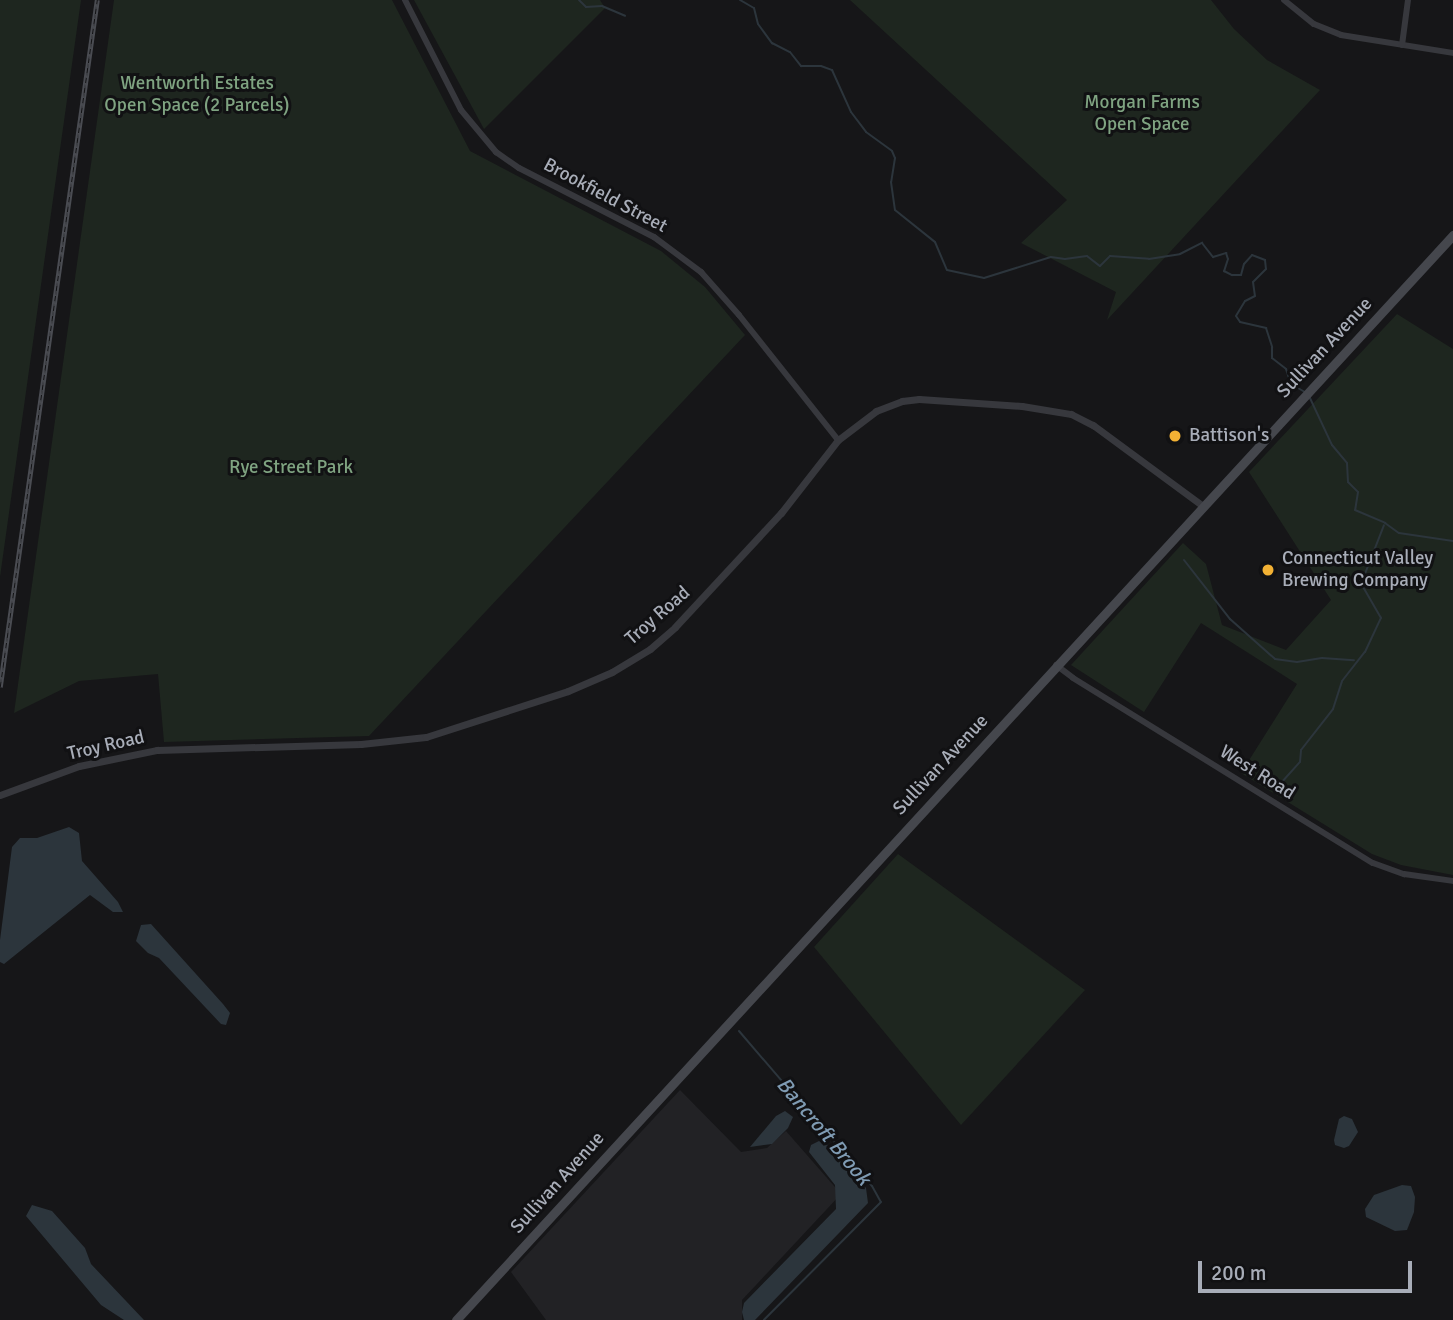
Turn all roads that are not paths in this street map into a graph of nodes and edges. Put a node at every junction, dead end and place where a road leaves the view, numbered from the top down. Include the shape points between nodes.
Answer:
1 (405, 0) edge
2 (1284, 0) edge
3 (1408, 0) edge
4 (1402, 45) junction
5 (1453, 53) edge
6 (1453, 235) edge
7 (838, 440) junction
8 (1203, 506) junction
9 (1056, 665) junction
10 (0, 795) edge
11 (1453, 881) edge
12 (456, 1320) edge

1 - 7 street, Brookfield Street via 461,110 496,152 635,226 701,272
2 - 4 street via 1328,31
3 - 4 street
4 - 5 street
6 - 8 main road, Sullivan Avenue
7 - 8 street, Troy Road via 876,411 919,399 1047,408 1093,425
7 - 10 street, Troy Road via 781,513 675,627 612,672 568,691 426,737 361,744 157,750 79,766
8 - 9 main road, Sullivan Avenue
9 - 11 street, West Road via 1373,863 1405,874
9 - 12 main road, Sullivan Avenue

